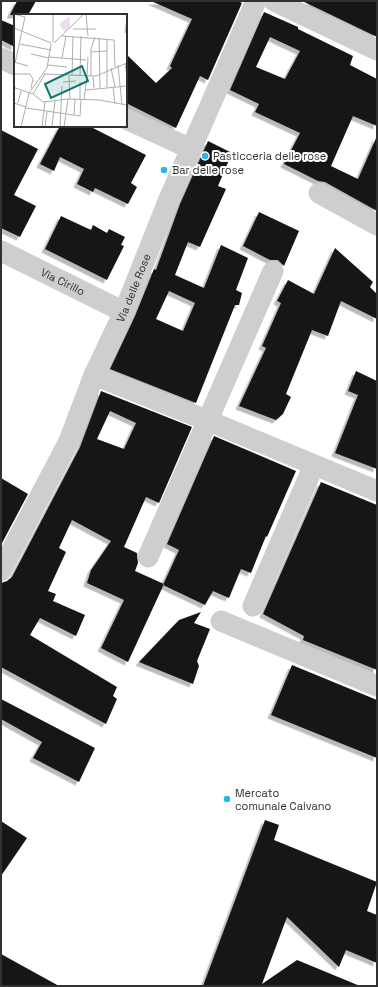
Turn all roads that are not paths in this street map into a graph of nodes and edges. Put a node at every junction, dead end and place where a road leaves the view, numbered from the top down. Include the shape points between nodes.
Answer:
1 (256, 1) edge
2 (274, 1) edge
3 (377, 50) edge
4 (1, 58) edge
5 (14, 64) edge
6 (127, 119) edge
7 (191, 149) junction
8 (319, 193) dead end
9 (377, 225) edge
10 (1, 251) edge
11 (273, 271) dead end
12 (124, 312) junction
13 (94, 375) junction
14 (209, 421) junction
15 (314, 465) junction
16 (377, 491) edge
17 (148, 557) dead end
18 (1, 571) edge
19 (253, 606) dead end
20 (221, 621) dead end
21 (377, 686) edge

1 - 7 street, Via delle Rose
2 - 3 street
4 - 5 street
6 - 7 street
7 - 12 street, Via delle Rose
8 - 9 street
10 - 12 street, Via Cirillo
11 - 14 street
12 - 13 street, Via delle Rose
13 - 14 street
13 - 18 street, Via delle Rose via 68,441
14 - 15 street
14 - 17 street
15 - 16 street
15 - 19 street
20 - 21 street

